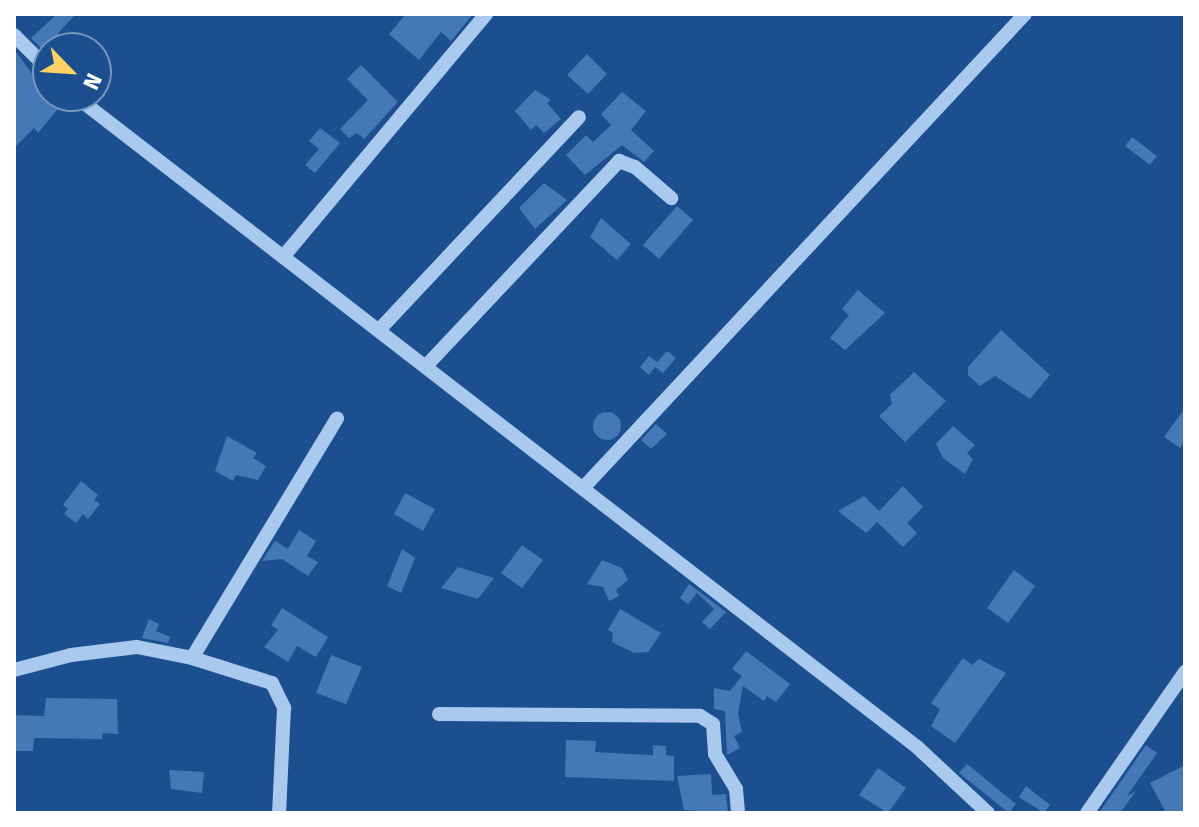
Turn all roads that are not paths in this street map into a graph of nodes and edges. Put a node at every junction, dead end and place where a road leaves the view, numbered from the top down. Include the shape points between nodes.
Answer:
1 (486, 14) edge
2 (1025, 14) edge
3 (14, 35) edge
4 (32, 53) edge
5 (96, 112) edge
6 (579, 117) dead end
7 (671, 198) dead end
8 (283, 257) junction
9 (379, 330) junction
10 (426, 366) junction
11 (337, 419) dead end
12 (584, 487) junction
13 (192, 658) junction
14 (14, 670) edge
15 (1185, 672) edge
16 (439, 714) dead end
17 (279, 813) edge
18 (738, 813) edge
19 (988, 813) edge
20 (1087, 813) edge

1 - 8 street
2 - 12 street
3 - 4 street
5 - 8 street
6 - 9 street
7 - 10 street via 635,167 619,161
8 - 9 street
9 - 10 street
10 - 12 street
11 - 13 street
12 - 19 street via 917,747
13 - 14 street via 117,648
13 - 17 street via 272,683 280,693
15 - 20 street
16 - 18 street via 700,716 713,724 715,754 736,789

